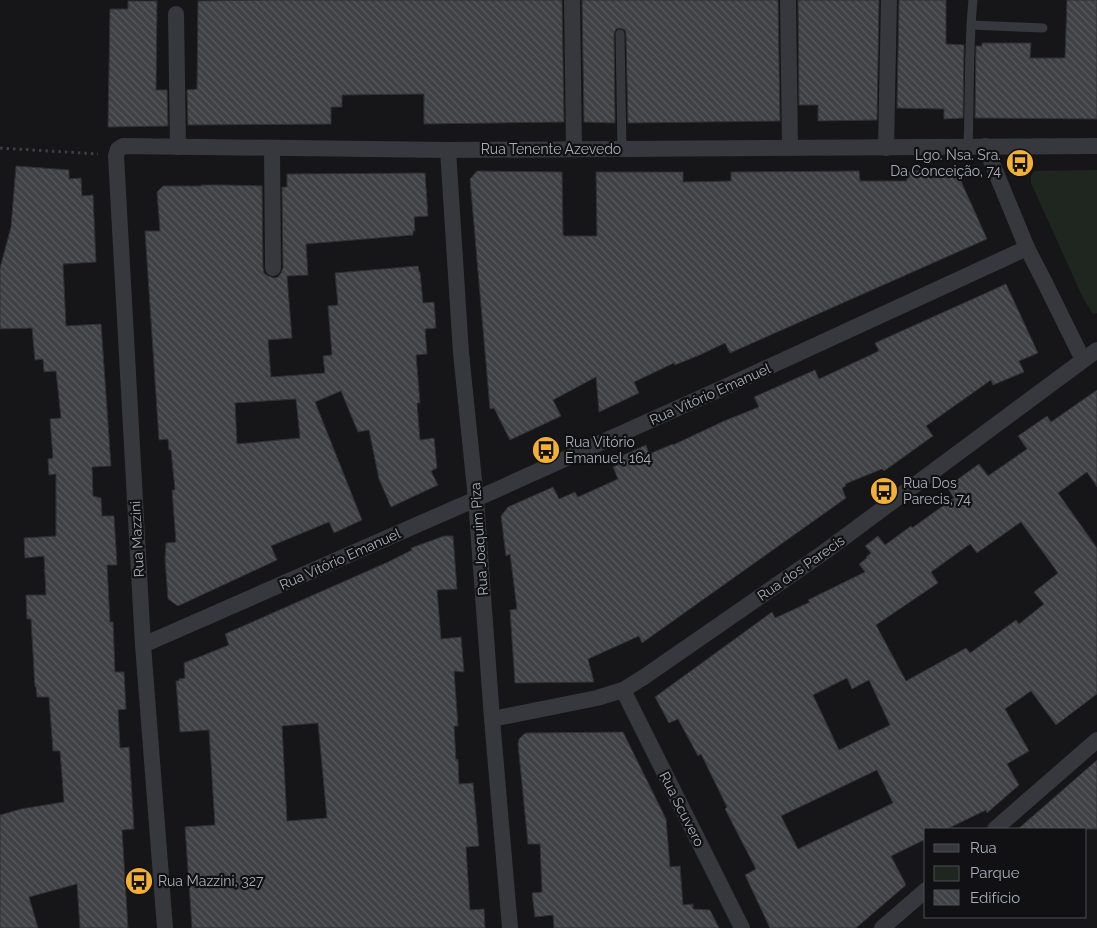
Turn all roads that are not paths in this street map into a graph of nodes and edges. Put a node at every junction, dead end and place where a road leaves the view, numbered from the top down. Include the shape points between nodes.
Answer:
1 (572, 0) edge
2 (788, 0) edge
3 (889, 0) edge
4 (972, 0) edge
5 (176, 14) dead end
6 (971, 25) junction
7 (1043, 28) dead end
8 (620, 34) dead end
9 (985, 146) junction
10 (1097, 146) edge
11 (178, 147) junction
12 (968, 147) junction
13 (272, 148) junction
14 (574, 148) junction
15 (790, 148) junction
16 (886, 148) junction
17 (622, 149) junction
18 (448, 150) junction
19 (117, 153) joint
20 (1027, 248) junction
21 (273, 268) dead end
22 (1097, 350) edge
23 (1083, 360) junction
24 (476, 499) junction
25 (143, 644) junction
26 (622, 690) junction
27 (492, 719) junction
28 (1097, 740) edge
29 (996, 828) edge
30 (924, 892) edge
31 (165, 928) edge
32 (510, 928) edge
33 (742, 928) edge
34 (882, 928) edge

1 - 14 street
2 - 15 street
3 - 16 street
4 - 6 lane
5 - 11 street
6 - 7 lane
6 - 12 lane
8 - 17 lane
9 - 10 street, Rua Tenente Azevedo
9 - 12 street, Rua Tenente Azevedo
9 - 20 street
11 - 13 street, Rua Tenente Azevedo
11 - 19 street, Rua Tenente Azevedo via 123,146
12 - 16 street, Rua Tenente Azevedo
13 - 18 street, Rua Tenente Azevedo
13 - 21 street
14 - 17 street, Rua Tenente Azevedo
14 - 18 street, Rua Tenente Azevedo
15 - 16 street, Rua Tenente Azevedo
15 - 17 street, Rua Tenente Azevedo
18 - 24 street, Rua Joaquim Piza via 461,353
19 - 25 street, Rua Mazzini
20 - 23 street
20 - 24 street, Rua Vitório Emanuel
22 - 23 street, Rua dos Parecis
23 - 26 street, Rua dos Parecis via 823,553
24 - 25 street, Rua Vitório Emanuel
24 - 27 street, Rua Joaquim Piza
25 - 31 street, Rua Mazzini
26 - 27 street, Rua dos Parecis
26 - 33 street, Rua Scuvero
27 - 32 street, Rua Joaquim Piza
28 - 29 street
30 - 34 street

